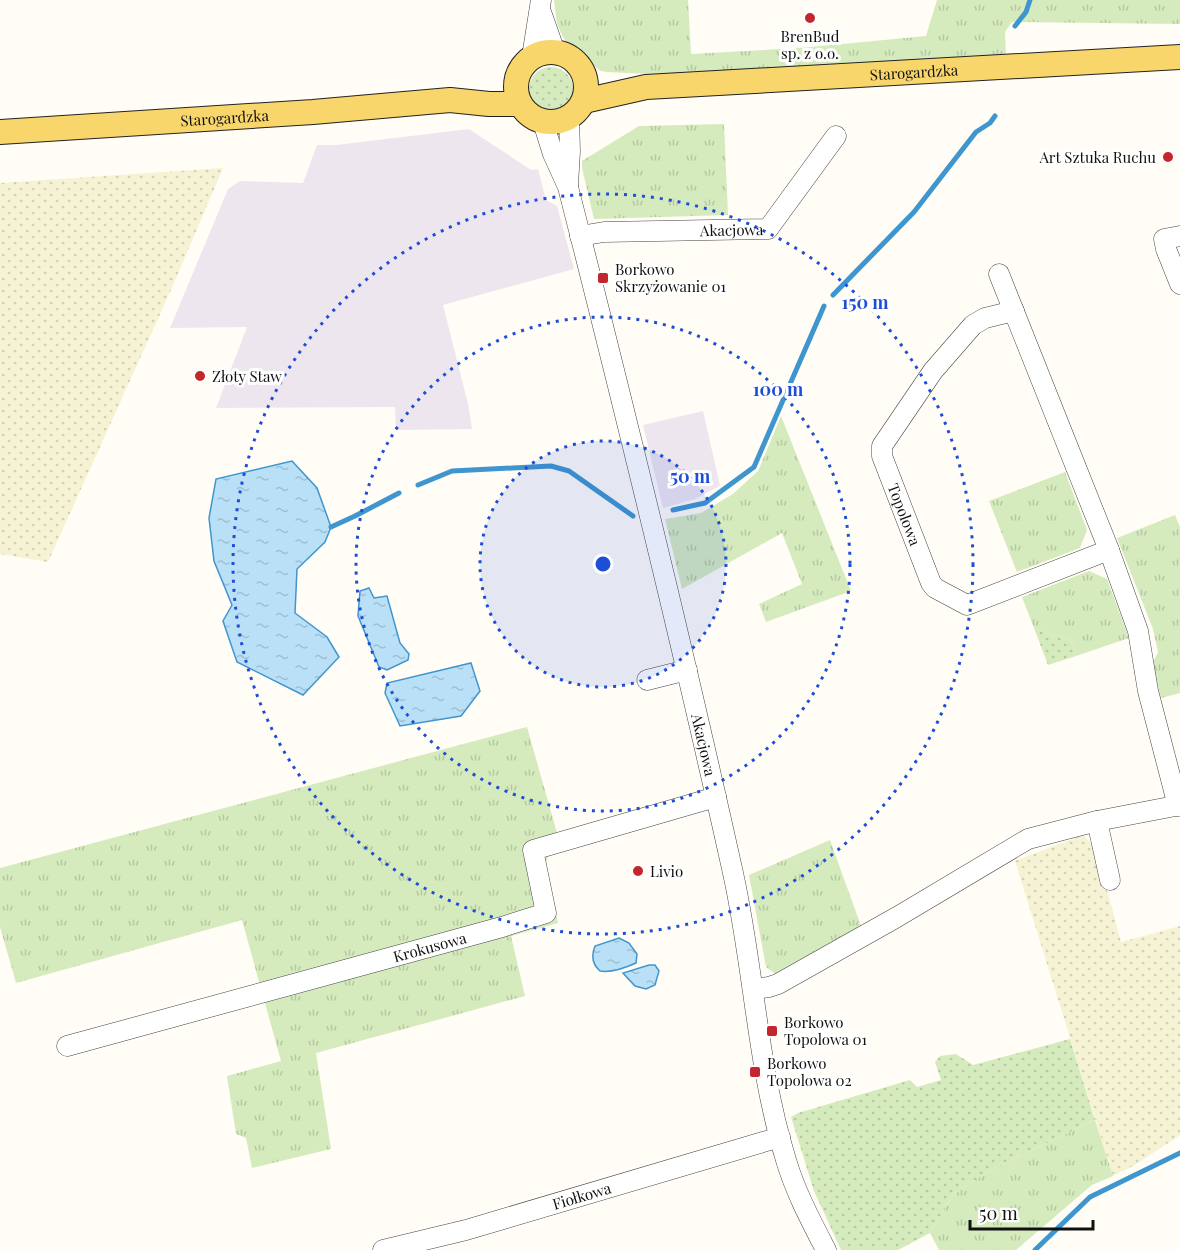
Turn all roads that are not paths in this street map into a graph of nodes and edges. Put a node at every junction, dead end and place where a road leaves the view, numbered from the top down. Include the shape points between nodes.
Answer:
1 (541, 5) edge
2 (544, 54) junction
3 (1180, 57) edge
4 (518, 93) junction
5 (580, 99) junction
6 (543, 122) junction
7 (0, 132) edge
8 (836, 136) dead end
9 (568, 187) junction
10 (580, 236) junction
11 (1180, 236) edge
12 (999, 274) dead end
13 (1180, 284) edge
14 (1014, 311) junction
15 (1109, 550) junction
16 (687, 670) junction
17 (647, 680) dead end
18 (716, 797) junction
19 (1179, 805) edge
20 (1097, 821) junction
21 (1110, 880) dead end
22 (754, 989) junction
23 (67, 1046) dead end
24 (780, 1137) junction
25 (383, 1250) edge
26 (826, 1250) edge

1 - 2 street
2 - 4 main road via 525,63 519,72
2 - 5 main road via 566,55 581,68
3 - 5 main road, Starogardzka via 646,87
4 - 6 main road via 526,112
4 - 7 main road, Starogardzka via 302,113
5 - 6 main road via 556,123
5 - 9 street, Akacjowa
6 - 9 street, Akacjowa
8 - 10 street, Akacjowa via 768,229 604,232
9 - 10 street, Akacjowa
10 - 16 street, Akacjowa
11 - 13 street via 1164,239
12 - 14 street
14 - 15 street
14 - 15 street, Topolowa via 973,325 933,371 882,446 882,456 930,583 967,604
15 - 19 street via 1138,632 1148,690
16 - 17 street
16 - 18 street, Akacjowa
18 - 22 street, Akacjowa
18 - 23 street, Krokusowa via 533,850 546,913
19 - 20 street
20 - 21 street
20 - 22 street via 1029,839 788,978
22 - 24 street, Akacjowa via 766,1076
24 - 25 street, Fiołkowa via 466,1230
24 - 26 street, Akacjowa via 799,1194

